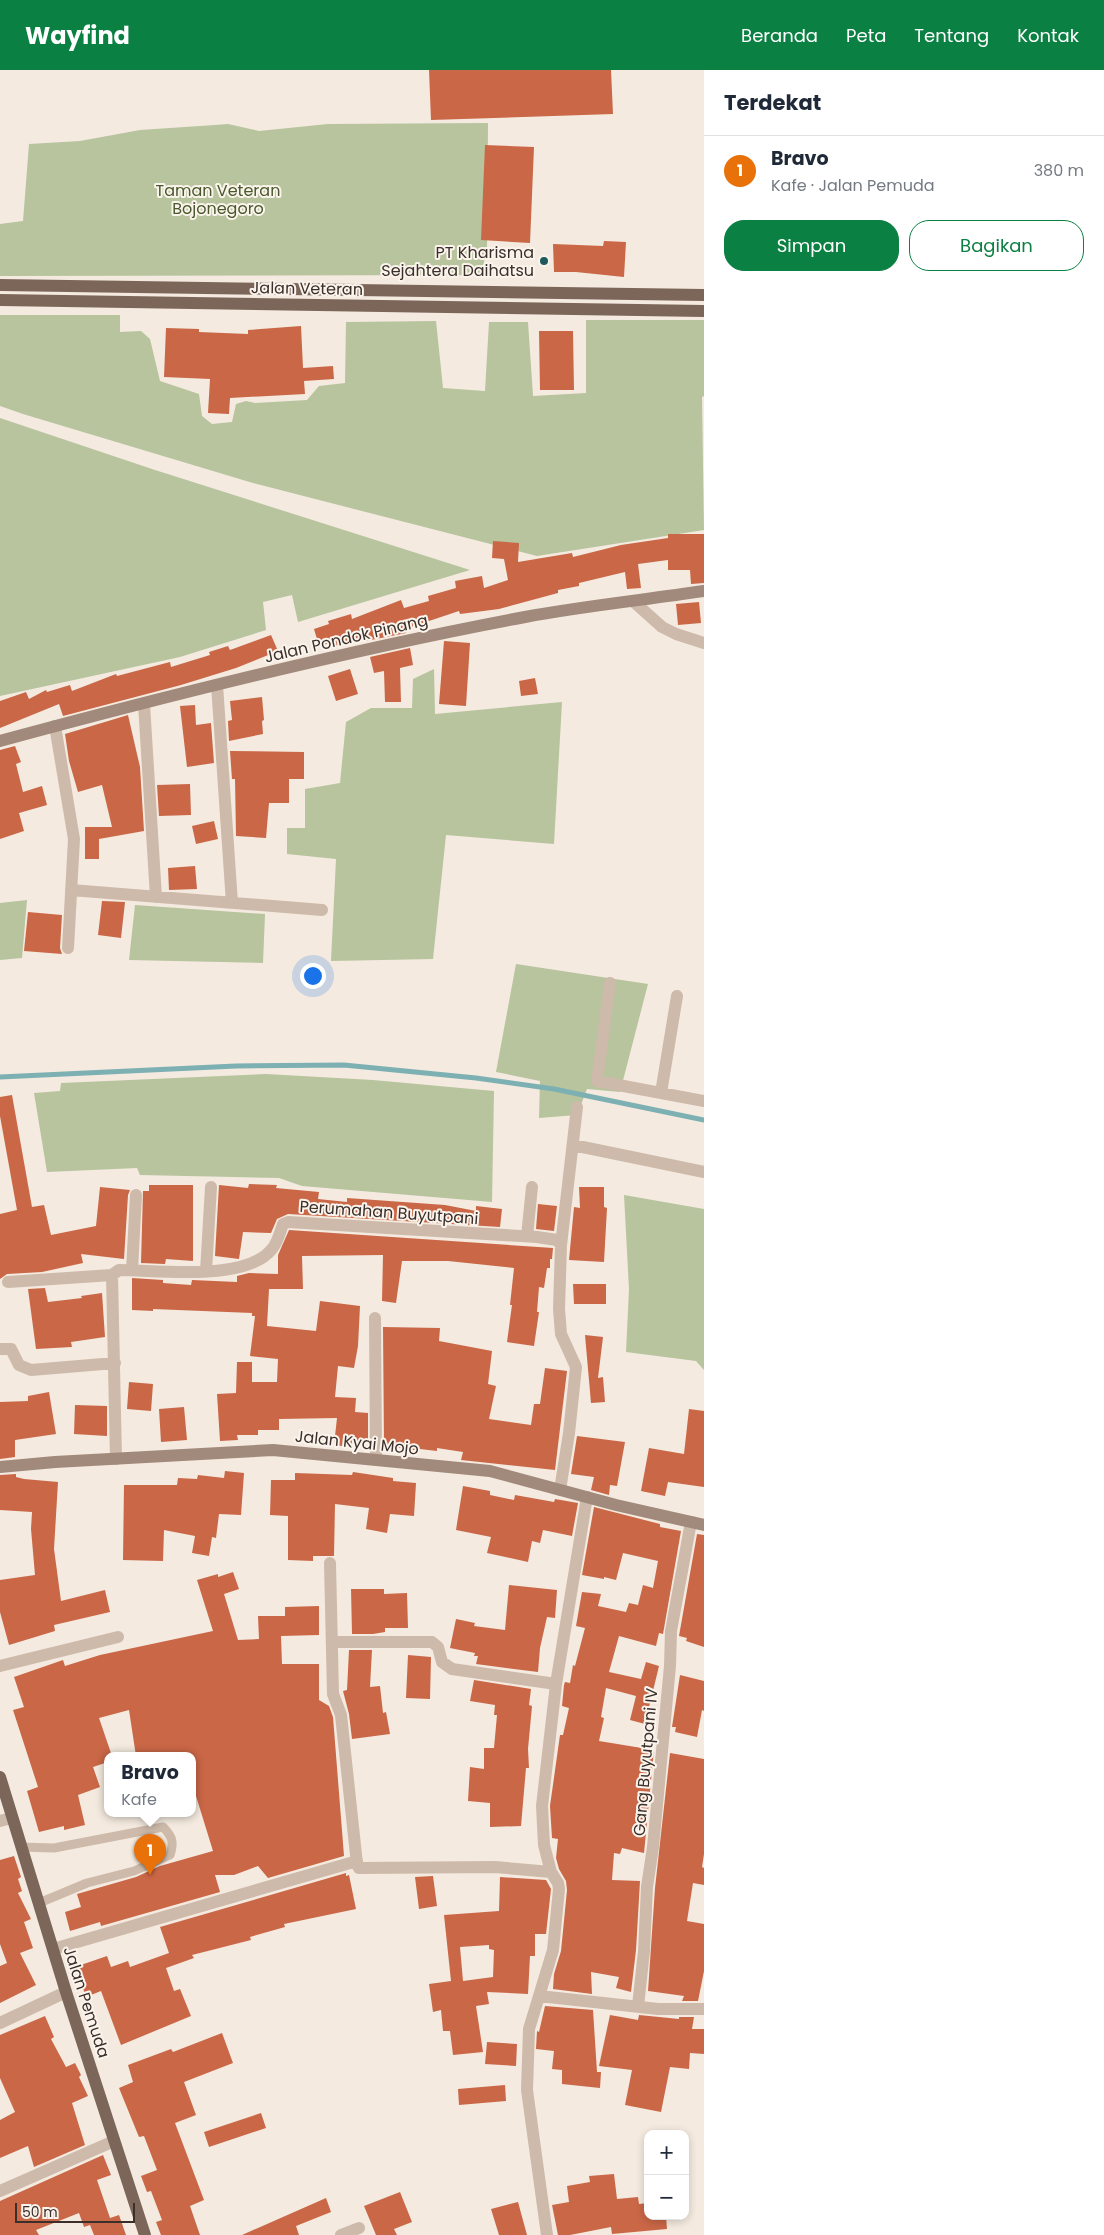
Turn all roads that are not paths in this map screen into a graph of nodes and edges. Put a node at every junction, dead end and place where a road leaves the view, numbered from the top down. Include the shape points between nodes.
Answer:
1 (0, 284) edge
2 (411, 290) junction
3 (704, 295) edge
4 (0, 300) edge
5 (411, 305) junction
6 (704, 311) edge
7 (704, 592) edge
8 (632, 601) junction
9 (704, 643) edge
10 (217, 685) junction
11 (144, 704) junction
12 (55, 726) junction
13 (0, 742) edge
14 (71, 890) junction
15 (156, 897) junction
16 (232, 903) junction
17 (322, 910) dead end
18 (68, 948) dead end
19 (610, 984) dead end
20 (677, 996) dead end
21 (660, 1093) junction
22 (704, 1101) edge
23 (577, 1107) dead end
24 (573, 1145) junction
25 (704, 1172) edge
26 (211, 1187) dead end
27 (532, 1187) dead end
28 (136, 1195) dead end
29 (527, 1236) junction
30 (561, 1245) junction
31 (132, 1270) junction
32 (206, 1271) junction
33 (112, 1275) junction
34 (8, 1282) dead end
35 (375, 1318) dead end
36 (0, 1349) edge
37 (115, 1363) junction
38 (116, 1459) junction
39 (376, 1460) junction
40 (0, 1467) edge
41 (560, 1490) junction
42 (587, 1497) junction
43 (698, 1524) edge
44 (330, 1563) dead end
45 (118, 1637) dead end
46 (332, 1642) junction
47 (0, 1666) edge
48 (556, 1684) junction
49 (0, 1777) edge
50 (6, 1820) edge
51 (21, 1847) junction
52 (357, 1860) junction
53 (551, 1872) junction
54 (39, 1903) junction
55 (53, 1949) junction
56 (66, 1992) junction
57 (539, 1996) junction
58 (638, 2006) junction
59 (704, 2008) edge
60 (0, 2023) edge
61 (114, 2141) junction
62 (0, 2191) edge
63 (359, 2228) dead end
64 (145, 2235) edge
65 (341, 2235) edge
66 (547, 2235) edge

1 - 2 main road, Jalan Veteran
2 - 3 main road, Jalan Veteran
2 - 5 street
4 - 5 main road, Jalan Veteran
5 - 6 main road, Jalan Veteran
7 - 8 street, Jalan Pondok Pinang
8 - 9 street via 662,627
8 - 10 street, Jalan Pondok Pinang via 434,634
10 - 11 street, Jalan Pondok Pinang
10 - 16 street
11 - 12 street, Jalan Pondok Pinang
11 - 15 street
12 - 13 street, Jalan Pondok Pinang
12 - 14 street via 74,839
14 - 15 street
14 - 18 street
15 - 16 street
16 - 17 street
19 - 21 street via 597,1081
20 - 21 street
21 - 22 street
23 - 24 street
24 - 25 street
24 - 30 street
26 - 32 street
27 - 29 street
28 - 31 street
29 - 30 street, Perumahan Buyutpani via 557,1240
29 - 32 street, Perumahan Buyutpani via 288,1222 283,1224 273,1249 252,1265
30 - 41 street via 561,1334 576,1367
31 - 32 street, Perumahan Buyutpani
31 - 33 street, Perumahan Buyutpani via 119,1270
33 - 34 street, Perumahan Buyutpani
33 - 37 street
35 - 39 street
36 - 37 street via 9,1348 19,1366 31,1370
37 - 38 street
38 - 39 street, Jalan Kyai Mojo via 272,1450
38 - 40 street, Jalan Kyai Mojo
39 - 41 street, Jalan Kyai Mojo via 490,1471
41 - 42 street, Jalan Kyai Mojo
42 - 43 street, Jalan Kyai Mojo
42 - 48 street
43 - 58 street, Gang Buyutpani IV via 671,1631
44 - 46 street
45 - 47 street
46 - 48 street via 432,1642 438,1647 442,1662 452,1669
46 - 52 street via 333,1694 341,1715
48 - 53 street via 542,1806 544,1845
49 - 50 main road, Jalan Pemuda
50 - 51 main road, Jalan Pemuda
51 - 54 main road, Jalan Pemuda
51 - 54 lane via 54,1848 163,1827 171,1835 174,1845 170,1855 134,1871 71,1888
52 - 53 street via 359,1868 364,1869 495,1867
52 - 55 street
53 - 57 street via 559,1889 554,1942
54 - 55 main road, Jalan Pemuda
55 - 56 main road, Jalan Pemuda
56 - 60 street
56 - 61 main road, Jalan Pemuda
57 - 58 street
57 - 66 street via 528,2029 526,2090
58 - 59 street
61 - 62 street
61 - 64 main road, Jalan Pemuda
63 - 65 street

